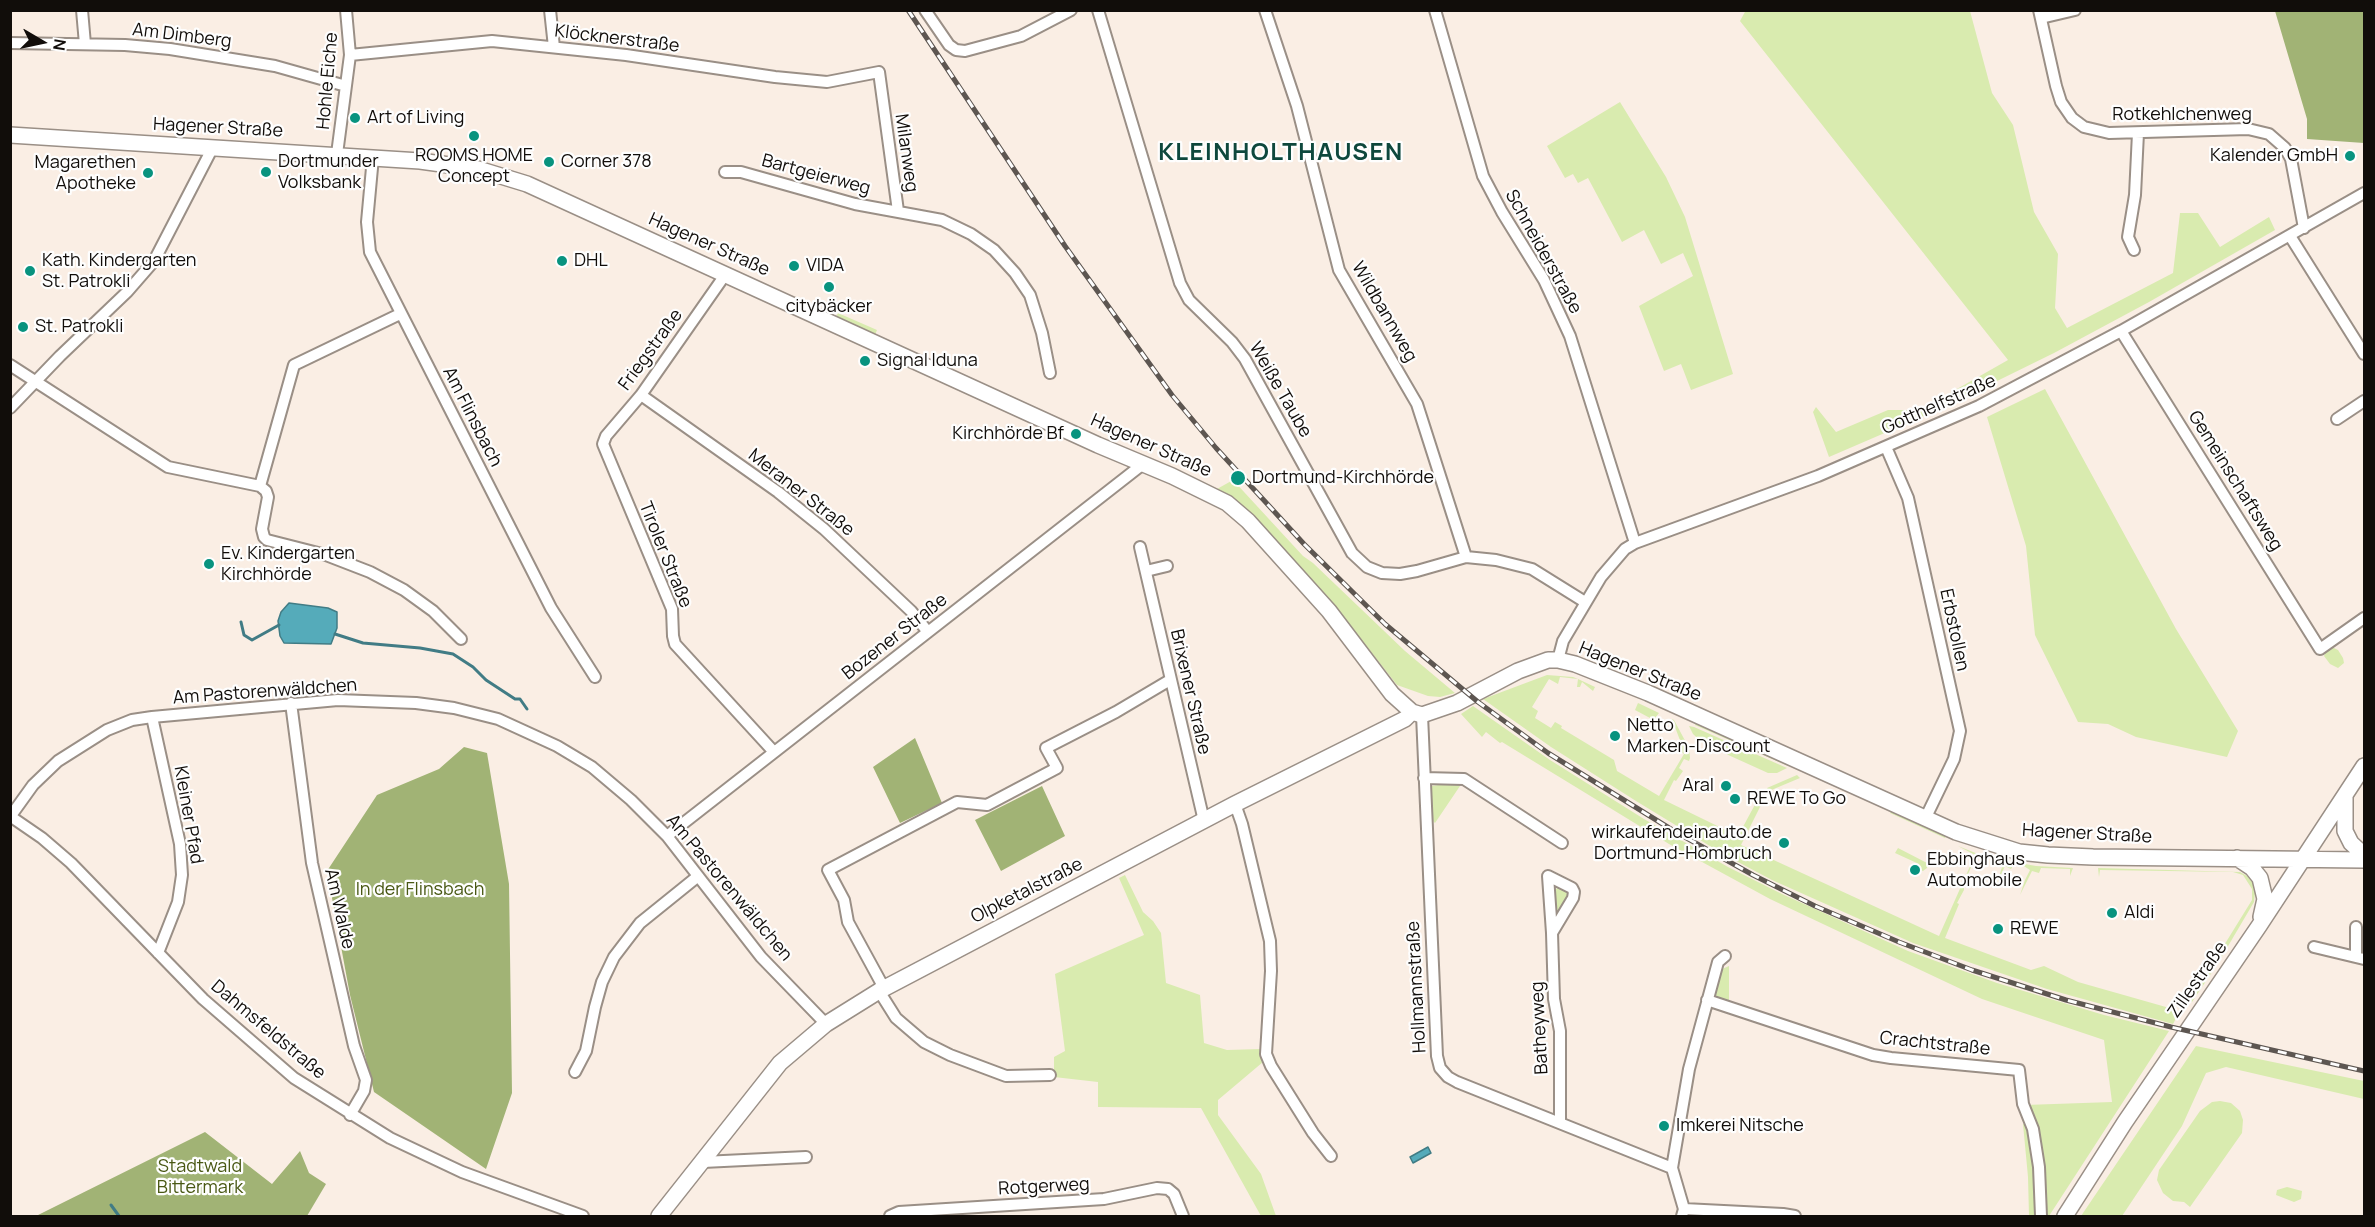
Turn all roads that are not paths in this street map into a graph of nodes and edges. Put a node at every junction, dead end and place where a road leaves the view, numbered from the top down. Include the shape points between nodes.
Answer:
1 (82, 10) edge
2 (346, 10) edge
3 (550, 10) edge
4 (925, 10) edge
5 (1071, 10) edge
6 (1098, 10) edge
7 (1265, 10) edge
8 (1435, 10) edge
9 (2075, 10) edge
10 (2040, 14) edge
11 (10, 43) edge
12 (85, 45) junction
13 (554, 47) junction
14 (350, 56) junction
15 (879, 72) joint
16 (346, 86) junction
17 (2138, 133) junction
18 (10, 135) edge
19 (213, 147) junction
20 (337, 154) junction
21 (373, 157) junction
22 (725, 172) dead end
23 (2364, 193) edge
24 (898, 211) junction
25 (2304, 228) junction
26 (2290, 236) junction
27 (2134, 250) dead end
28 (725, 275) junction
29 (400, 314) junction
30 (2121, 331) junction
31 (2361, 341) edge
32 (2364, 354) edge
33 (10, 365) edge
34 (1050, 373) dead end
35 (35, 381) junction
36 (641, 395) junction
37 (2364, 402) edge
38 (10, 408) edge
39 (2337, 418) dead end
40 (603, 444) joint
41 (1886, 447) junction
42 (1143, 464) junction
43 (260, 486) junction
44 (1635, 543) junction
45 (1140, 547) dead end
46 (1466, 557) junction
47 (1167, 566) dead end
48 (1146, 571) junction
49 (1585, 602) junction
50 (2364, 618) edge
51 (928, 632) junction
52 (461, 639) dead end
53 (1558, 660) junction
54 (596, 677) dead end
55 (1170, 680) junction
56 (291, 704) junction
57 (1417, 713) junction
58 (152, 717) junction
59 (774, 752) junction
60 (2364, 766) edge
61 (1424, 778) junction
62 (2345, 794) junction
63 (1235, 804) junction
64 (11, 816) edge
65 (1925, 819) junction
66 (1204, 821) junction
67 (667, 836) junction
68 (1562, 843) dead end
69 (2364, 855) edge
70 (2237, 858) junction
71 (2302, 859) junction
72 (2364, 860) edge
73 (698, 877) junction
74 (2259, 926) junction
75 (2356, 927) dead end
76 (1552, 933) junction
77 (2314, 947) dead end
78 (158, 953) junction
79 (1725, 956) dead end
80 (2360, 958) edge
81 (881, 989) junction
82 (1707, 1000) junction
83 (826, 1024) junction
84 (575, 1072) dead end
85 (1050, 1075) dead end
86 (350, 1115) junction
87 (1560, 1122) junction
88 (1331, 1156) dead end
89 (806, 1157) dead end
90 (703, 1162) junction
91 (1672, 1168) junction
92 (1683, 1213) edge
93 (583, 1216) edge
94 (659, 1216) edge
95 (890, 1216) edge
96 (1184, 1216) edge
97 (1795, 1216) edge
98 (2041, 1216) edge
99 (2065, 1216) edge

1 - 12 street
2 - 14 street, Hohle Eiche
3 - 13 street
4 - 5 street via 949,45 965,51 1021,36
6 - 46 street, Weiße Taube via 1180,283 1189,300 1245,359 1352,553 1367,567 1391,574 1417,572
7 - 46 street, Wildbannweg via 1297,106 1339,270 1416,404
8 - 44 street, Schneiderstraße via 1483,176 1544,280 1570,336
9 - 10 street
10 - 17 street, Rotkehlchenweg via 2061,102 2072,118 2084,127 2104,132
11 - 12 street, Am Dimberg
12 - 16 street, Am Dimberg via 202,53 275,66
13 - 14 street, Klöcknerstraße via 492,41
13 - 15 street, Klöcknerstraße via 827,82
14 - 16 street, Hohle Eiche
15 - 24 street, Milanweg
16 - 20 street, Hohle Eiche
17 - 25 street, Rotkehlchenweg via 2248,129 2269,134 2291,159
17 - 27 street via 2128,237
18 - 19 main road, Hagener Straße
19 - 20 main road, Hagener Straße
19 - 35 street via 154,261
20 - 21 main road, Hagener Straße
21 - 28 main road, Hagener Straße via 449,164 510,178
21 - 29 street, Am Flinsbach via 367,222 370,252
22 - 24 street, Bartgeierweg via 741,172 855,204
23 - 25 street, Gotthelfstraße
24 - 34 street, Milanweg via 942,220 994,250 1029,295
25 - 26 street, Gotthelfstraße
26 - 30 street, Gotthelfstraße
26 - 31 street
28 - 36 street, Friegstraße
28 - 42 main road, Hagener Straße
29 - 43 street via 294,364
29 - 54 street, Am Flinsbach via 551,608
30 - 41 street, Gotthelfstraße via 2028,382
30 - 50 street, Gemeinschaftsweg via 2320,649
31 - 32 street
33 - 35 street
35 - 38 street
35 - 43 street via 168,466
36 - 40 street, Friegstraße
36 - 51 street, Meraner Straße via 824,529
37 - 39 street
40 - 59 street, Tiroler Straße via 672,609 675,644
41 - 44 street, Gotthelfstraße
41 - 65 street, Erbstollen via 1908,498 1960,731 1954,759
42 - 51 street, Bozener Straße
42 - 57 main road, Hagener Straße via 1201,489 1238,511 1329,610 1392,694
43 - 52 street via 268,497 262,530 267,540 326,555 370,572 433,611
44 - 49 street, Gotthelfstraße via 1614,561
45 - 48 street, Brixener Straße
46 - 49 street, Weiße Taube via 1532,568
47 - 48 street
48 - 55 street, Brixener Straße
49 - 53 street, Gotthelfstraße via 1563,641
51 - 59 street, Bozener Straße
53 - 57 main road, Hagener Straße via 1518,671 1457,703
53 - 65 main road, Hagener Straße via 1648,693
55 - 66 street, Brixener Straße
55 - 81 street via 1046,748 1057,768 987,805 957,802 828,870
56 - 58 street, Am Pastorenwäldchen
56 - 67 street, Am Pastorenwäldchen via 338,699 416,703 498,719 592,767
56 - 86 street, Am Walde via 312,863 354,1046 366,1080
57 - 61 street, Hollmannstraße
57 - 63 main road, Olpketalstraße
58 - 64 street, Am Pastorenwäldchen via 107,730 66,755 33,785
58 - 78 street, Kleiner Pfad via 180,844 182,875 178,902
59 - 67 street, Bozener Straße
60 - 62 main road, Zillestraße
61 - 68 street via 1464,779
61 - 87 street, Hollmannstraße via 1440,1068 1457,1082
62 - 69 main road via 2345,831
62 - 71 main road, Zillestraße
63 - 66 main road, Olpketalstraße
63 - 88 street via 1270,941 1266,1054
64 - 78 street, Dahmsfeldstraße via 71,863
65 - 70 main road, Hagener Straße via 1989,843 2033,854
66 - 81 main road, Olpketalstraße
67 - 73 street, Am Pastorenwäldchen
70 - 71 main road, Hagener Straße
70 - 74 main road via 2258,873 2264,887
71 - 72 main road, Hagener Straße
71 - 74 main road, Zillestraße
73 - 83 street, Am Pastorenwäldchen via 761,957
73 - 84 street via 640,922 614,957 602,982 586,1051
74 - 99 main road, Zillestraße
75 - 80 street
76 - 76 street, Batheyweg via 1550,910 1548,876 1574,892
76 - 87 street, Batheyweg via 1554,999 1560,1031
77 - 80 street
78 - 86 street, Dahmsfeldstraße via 236,1030 294,1078
79 - 82 street via 1718,962
81 - 83 main road, Olpketalstraße
81 - 85 street via 896,1018 924,1042 1006,1076
82 - 91 street via 1689,1069
82 - 98 street, Crachtstraße via 1873,1055 2019,1070 2039,1167
83 - 90 main road, Olpketalstraße via 780,1063
86 - 93 street, Dahmsfeldstraße via 462,1172
87 - 91 street, Hollmannstraße
89 - 90 street
90 - 94 main road, Olpketalstraße
91 - 92 street
92 - 97 street
95 - 96 street, Rotgerweg via 899,1212 1104,1200 1157,1188 1174,1194

